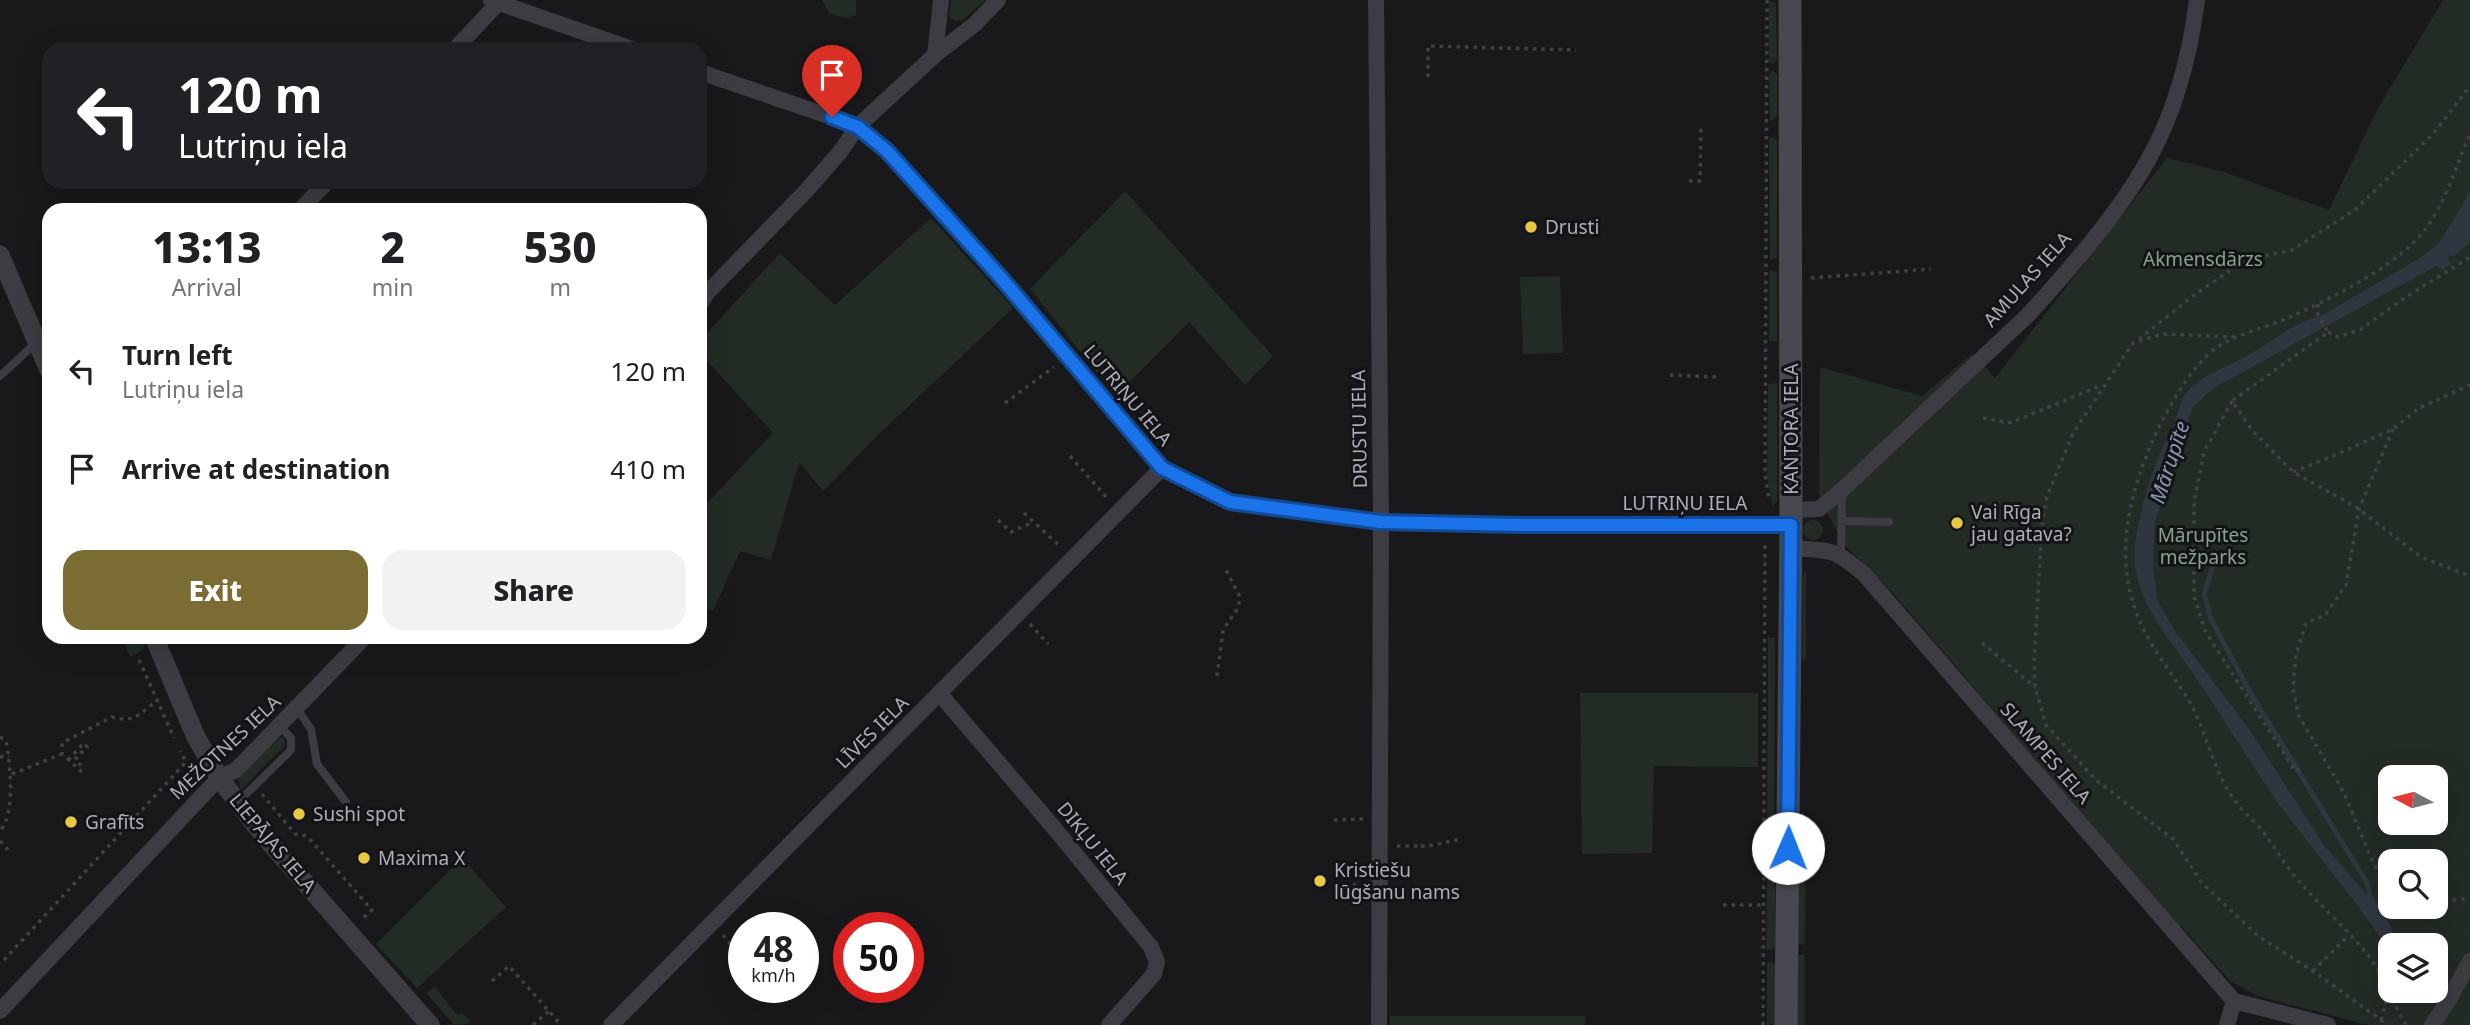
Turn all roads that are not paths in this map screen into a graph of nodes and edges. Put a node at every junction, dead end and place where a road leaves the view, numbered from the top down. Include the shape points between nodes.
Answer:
1 (941, 0) edge
2 (998, 0) edge
3 (1377, 0) edge
4 (1790, 0) edge
5 (2197, 0) edge
6 (496, 1) edge
7 (460, 42) edge
8 (612, 42) edge
9 (935, 55) junction
10 (707, 74) edge
11 (858, 127) junction
12 (320, 189) edge
13 (307, 203) edge
14 (0, 255) edge
15 (707, 293) edge
16 (37, 342) junction
17 (42, 354) edge
18 (0, 376) edge
19 (1162, 468) junction
20 (1842, 489) junction
21 (1791, 517) junction
22 (1842, 521) junction
23 (1381, 522) junction
24 (1889, 522) dead end
25 (1791, 548) junction
26 (1841, 555) junction
27 (157, 644) edge
28 (358, 644) edge
29 (939, 693) junction
30 (297, 709) junction
31 (280, 726) junction
32 (219, 778) junction
33 (238, 802) junction
34 (346, 802) dead end
35 (2470, 961) edge
36 (2234, 1001) junction
37 (0, 1011) edge
38 (430, 1025) edge
39 (611, 1025) edge
40 (1109, 1025) edge
41 (1379, 1025) edge
42 (1786, 1025) edge
43 (2227, 1025) edge
44 (2328, 1025) edge
45 (2432, 1025) edge

1 - 9 street
2 - 9 street
3 - 23 street, DRUSTU IELA
4 - 21 main road, KANTORA IELA
5 - 20 street, AMULAS IELA via 2176,94 2130,191 2029,314
6 - 7 street
6 - 8 street
9 - 11 street
10 - 11 street, LUTRIŅU IELA
11 - 15 street via 813,184
11 - 19 street, LUTRIŅU IELA via 887,151 1002,279
12 - 13 street
14 - 16 street
16 - 17 street
16 - 18 lane
19 - 23 street, LUTRIŅU IELA via 1230,502
19 - 29 street, LĪVES IELA
20 - 21 street, AMULAS IELA via 1819,509
20 - 22 lane
21 - 23 street, LUTRIŅU IELA via 1521,525
21 - 25 main road, KANTORA IELA
22 - 24 lane
22 - 26 lane
23 - 41 street, DRUSTU IELA
25 - 26 street
25 - 42 main road, KANTORA IELA
26 - 36 street, SLAMPES IELA via 1864,574
27 - 32 street, LIEPĀJAS IELA via 195,735
28 - 30 street, MEŽOTNES IELA
29 - 39 street, LĪVES IELA
29 - 40 street, DIKĻU IELA via 1151,947 1157,962 1154,974
30 - 31 street, MEŽOTNES IELA
30 - 34 lane via 311,729 317,764
31 - 32 street, MEŽOTNES IELA via 236,770
31 - 33 lane via 291,738 291,750
32 - 33 street, LIEPĀJAS IELA
32 - 37 street, MEŽOTNES IELA
33 - 38 street, LIEPĀJAS IELA
35 - 45 street
36 - 43 street
36 - 44 street

